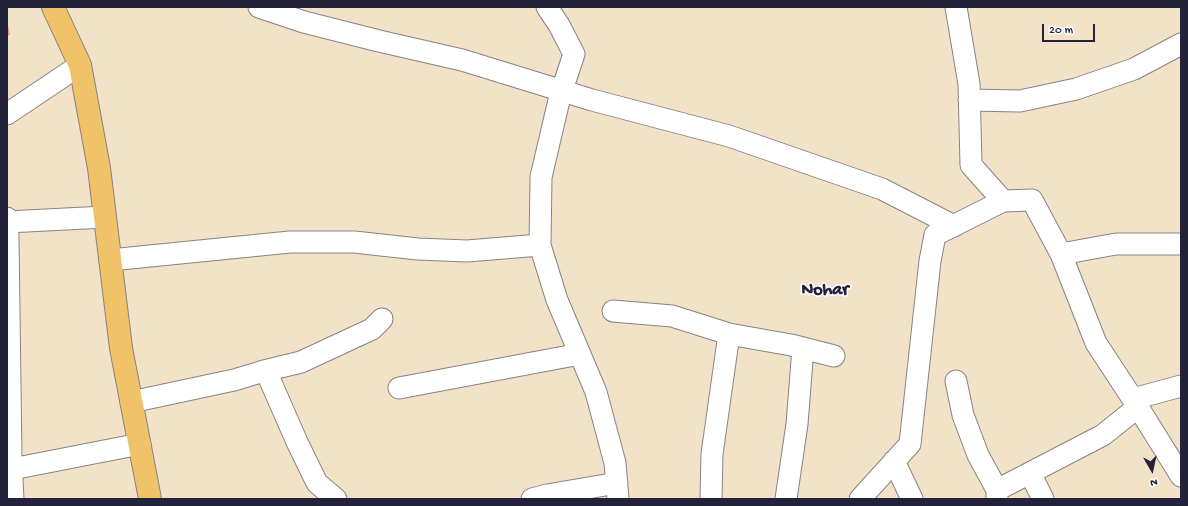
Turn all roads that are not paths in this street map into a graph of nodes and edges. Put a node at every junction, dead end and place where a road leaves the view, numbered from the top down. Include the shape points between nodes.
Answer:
1 (52, 7) edge
2 (259, 7) edge
3 (547, 7) edge
4 (956, 7) edge
5 (1181, 44) edge
6 (80, 65) junction
7 (562, 90) junction
8 (969, 100) junction
9 (7, 114) edge
10 (1003, 201) junction
11 (7, 218) edge
12 (105, 218) junction
13 (7, 222) edge
14 (954, 226) junction
15 (1181, 244) edge
16 (540, 245) junction
17 (1062, 254) junction
18 (110, 260) junction
19 (613, 311) dead end
20 (382, 319) dead end
21 (729, 334) junction
22 (804, 348) junction
23 (580, 354) junction
24 (834, 356) dead end
25 (264, 371) junction
26 (956, 381) dead end
27 (9, 384) edge
28 (1181, 386) edge
29 (399, 388) dead end
30 (131, 402) junction
31 (1136, 403) junction
32 (140, 444) junction
33 (894, 460) junction
34 (10, 461) edge
35 (1030, 473) junction
36 (1181, 476) edge
37 (618, 491) edge
38 (997, 495) edge
39 (14, 499) edge
40 (150, 499) edge
41 (336, 499) edge
42 (532, 499) edge
43 (711, 499) edge
44 (786, 499) edge
45 (860, 499) edge
46 (912, 499) edge
47 (1043, 499) edge

1 - 6 highway
2 - 7 street via 304,22 462,60
3 - 7 street via 574,54
4 - 8 street via 969,84
5 - 8 street via 1134,69 1076,88 1020,101
6 - 9 street
6 - 12 highway via 99,168
7 - 14 street via 729,136 882,189
7 - 16 street via 541,177
8 - 10 street via 971,165
10 - 14 street
10 - 17 street via 1032,200
11 - 13 street
12 - 13 street
12 - 18 highway
13 - 27 street
14 - 33 street via 935,235 910,444
15 - 17 street via 1116,244
16 - 18 street via 467,251 354,242 290,242
16 - 23 street via 557,300
17 - 31 street via 1096,344
18 - 30 highway
19 - 21 street via 672,316
20 - 25 street via 372,329 301,362
21 - 22 street
21 - 43 street via 712,454
22 - 24 street
22 - 44 street via 797,424
23 - 29 street
23 - 37 street via 596,392 615,462
25 - 30 street
25 - 41 street via 317,483
26 - 38 street via 962,416
27 - 34 street
28 - 31 street
30 - 32 highway
31 - 35 street via 1103,435
31 - 36 street
32 - 34 street
32 - 40 highway
33 - 45 street
33 - 46 street
34 - 39 street
35 - 38 street
35 - 47 street
37 - 42 street via 547,494

